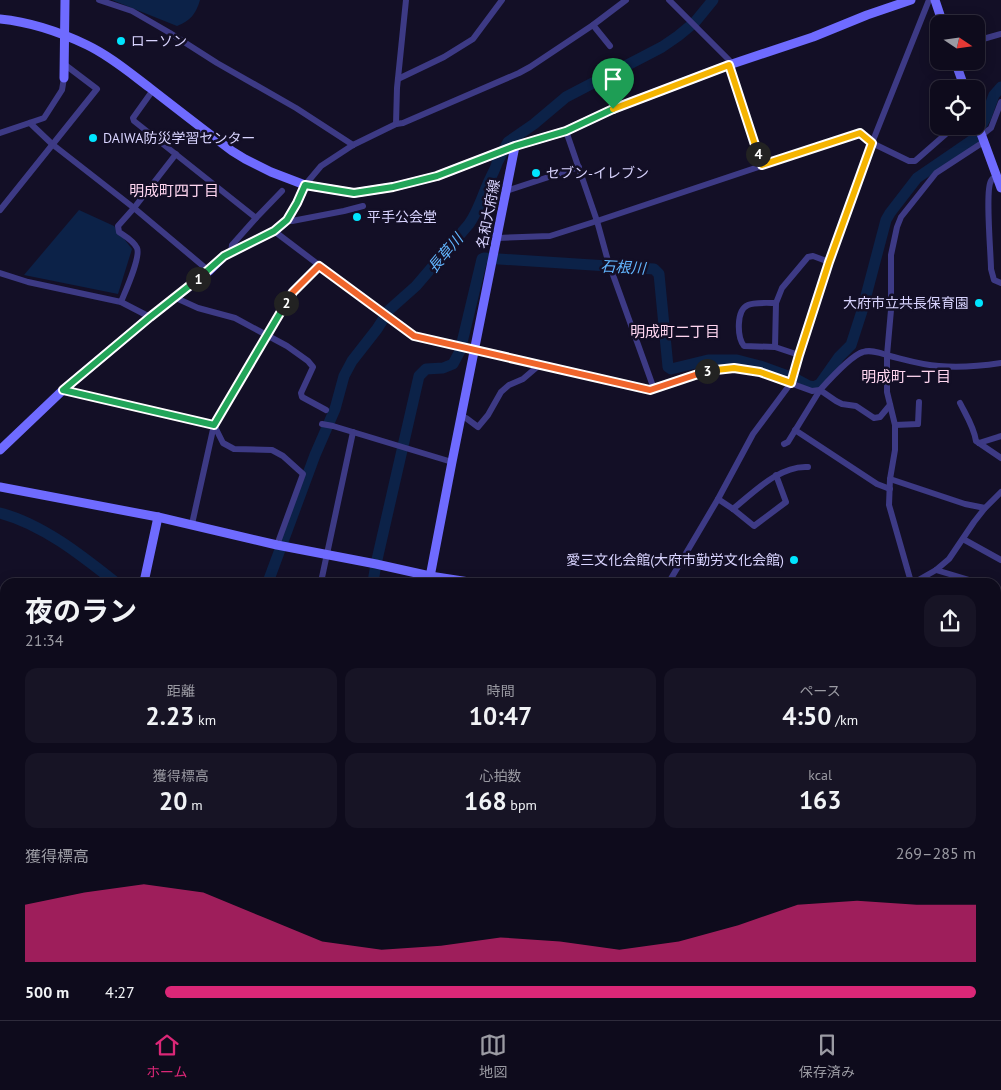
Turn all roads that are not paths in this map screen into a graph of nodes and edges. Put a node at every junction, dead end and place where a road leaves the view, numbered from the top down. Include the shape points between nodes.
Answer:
1 (65, 0) edge
2 (99, 0) edge
3 (406, 0) edge
4 (502, 0) edge
5 (626, 0) edge
6 (669, 0) edge
7 (910, 0) edge
8 (929, 0) edge
9 (935, 0) edge
10 (939, 15) edge
11 (0, 19) edge
12 (593, 25) junction
13 (1001, 34) edge
14 (64, 35) junction
15 (985, 38) edge
16 (610, 46) dead end
17 (64, 64) junction
18 (729, 65) junction
19 (64, 78) joint
20 (398, 79) junction
21 (152, 90) junction
22 (1001, 102) edge
23 (30, 122) junction
24 (396, 124) junction
25 (566, 131) junction
26 (0, 133) edge
27 (945, 135) edge
28 (983, 136) junction
29 (872, 143) junction
30 (52, 144) junction
31 (354, 145) junction
32 (513, 147) junction
33 (176, 154) junction
34 (762, 165) junction
35 (579, 167) junction
36 (997, 177) junction
37 (305, 185) junction
38 (1001, 188) edge
39 (282, 191) dead end
40 (506, 191) junction
41 (363, 206) dead end
42 (134, 208) junction
43 (0, 210) edge
44 (256, 218) junction
45 (287, 220) junction
46 (597, 221) junction
47 (274, 231) junction
48 (497, 238) junction
49 (230, 252) junction
50 (829, 262) junction
51 (319, 266) junction
52 (209, 271) junction
53 (0, 273) edge
54 (1001, 283) edge
55 (176, 298) junction
56 (121, 302) junction
57 (776, 303) junction
58 (150, 317) junction
59 (268, 336) junction
60 (775, 347) junction
61 (474, 350) junction
62 (799, 355) junction
63 (887, 355) junction
64 (1001, 363) edge
65 (538, 364) junction
66 (792, 379) junction
67 (654, 389) junction
68 (63, 390) junction
69 (820, 390) junction
70 (919, 402) dead end
71 (960, 403) dead end
72 (890, 405) junction
73 (326, 410) dead end
74 (461, 416) junction
75 (322, 424) dead end
76 (214, 425) junction
77 (895, 425) junction
78 (795, 430) junction
79 (353, 432) junction
80 (1001, 436) edge
81 (979, 443) junction
82 (784, 444) dead end
83 (0, 450) edge
84 (1001, 458) edge
85 (452, 462) junction
86 (808, 467) dead end
87 (776, 475) junction
88 (890, 479) junction
89 (0, 487) edge
90 (890, 489) junction
91 (1001, 492) edge
92 (718, 499) junction
93 (985, 508) junction
94 (733, 509) junction
95 (158, 517) junction
96 (192, 524) junction
97 (962, 539) junction
98 (281, 546) junction
99 (326, 554) junction
100 (1001, 560) edge
101 (936, 570) junction
102 (145, 578) edge
103 (322, 578) edge
104 (427, 578) edge
105 (430, 578) edge
106 (671, 578) edge
107 (910, 578) edge
108 (922, 578) edge
109 (963, 578) edge

1 - 14 street
2 - 31 street via 132,11 163,28
3 - 20 street
4 - 20 street via 472,39 444,57
5 - 12 street
6 - 18 street via 728,60
7 - 18 street
8 - 29 street
9 - 10 street
11 - 14 street
12 - 16 street
12 - 24 street via 519,73
13 - 15 street
14 - 17 street
14 - 21 street via 106,56
17 - 19 street
17 - 30 street via 97,89
18 - 25 street via 613,109
18 - 34 street
19 - 23 street via 62,90 44,118
20 - 24 street
21 - 33 street via 133,118
21 - 37 street via 232,151 279,176
22 - 28 street via 991,128
23 - 26 street
23 - 30 street
24 - 31 street
25 - 32 street
25 - 35 street
27 - 29 street via 915,161
28 - 36 street
28 - 63 street via 936,173 901,217 891,255
29 - 34 street via 860,133
29 - 50 street
30 - 42 street
30 - 43 street
31 - 37 street via 321,166
32 - 37 street via 437,176 393,187 354,193
32 - 40 street, 名和大府線
33 - 42 street
33 - 44 street
34 - 46 street
35 - 40 street
35 - 46 street
36 - 38 street
36 - 54 street via 990,182 988,195 991,269 994,280
37 - 45 street
39 - 44 street
40 - 48 street, 名和大府線
41 - 45 street
42 - 52 street
42 - 56 street via 118,226 119,232 132,241 138,253
44 - 49 street via 232,245
45 - 47 street
46 - 48 street via 550,236
46 - 67 street
47 - 49 street
47 - 51 street
48 - 61 street, 名和大府線
49 - 52 street
50 - 57 street via 808,257 782,288
50 - 62 street
51 - 59 street via 293,292
51 - 61 street via 414,336
52 - 55 street
53 - 56 street
55 - 58 street
55 - 59 street via 198,308 236,318
56 - 58 street
57 - 60 street
57 - 60 street via 749,304 738,321 744,346
58 - 68 street
59 - 73 street via 313,367 301,393 302,398
59 - 76 street
60 - 62 street
61 - 65 street
61 - 74 street, 名和大府線
62 - 66 street
63 - 64 street via 939,366
63 - 69 street via 864,351
63 - 72 street
65 - 67 street
65 - 74 street via 501,392 478,427
66 - 67 street via 734,368 706,372
66 - 69 street via 812,391
66 - 92 street via 753,434
68 - 76 street
68 - 83 street
69 - 72 street via 874,418 880,417
69 - 78 street
70 - 77 street via 918,424
71 - 81 street
72 - 77 street
74 - 85 street, 名和大府線
75 - 79 street
76 - 96 street
76 - 98 street via 223,443 234,449 272,450 303,474
77 - 88 street
78 - 82 street
78 - 90 street via 877,484
79 - 85 street
79 - 99 street
80 - 81 street
81 - 84 street
85 - 105 street, 名和大府線
86 - 87 street via 798,466
87 - 94 street
87 - 94 street via 786,502 754,526
88 - 90 street
88 - 93 street
89 - 95 street
90 - 107 street via 889,505
91 - 93 street
92 - 94 street
92 - 106 street
93 - 97 street
95 - 96 street
95 - 102 street
96 - 98 street
97 - 100 street
97 - 101 street via 949,559
98 - 99 street
99 - 103 street
99 - 104 street
101 - 108 street
101 - 109 street

